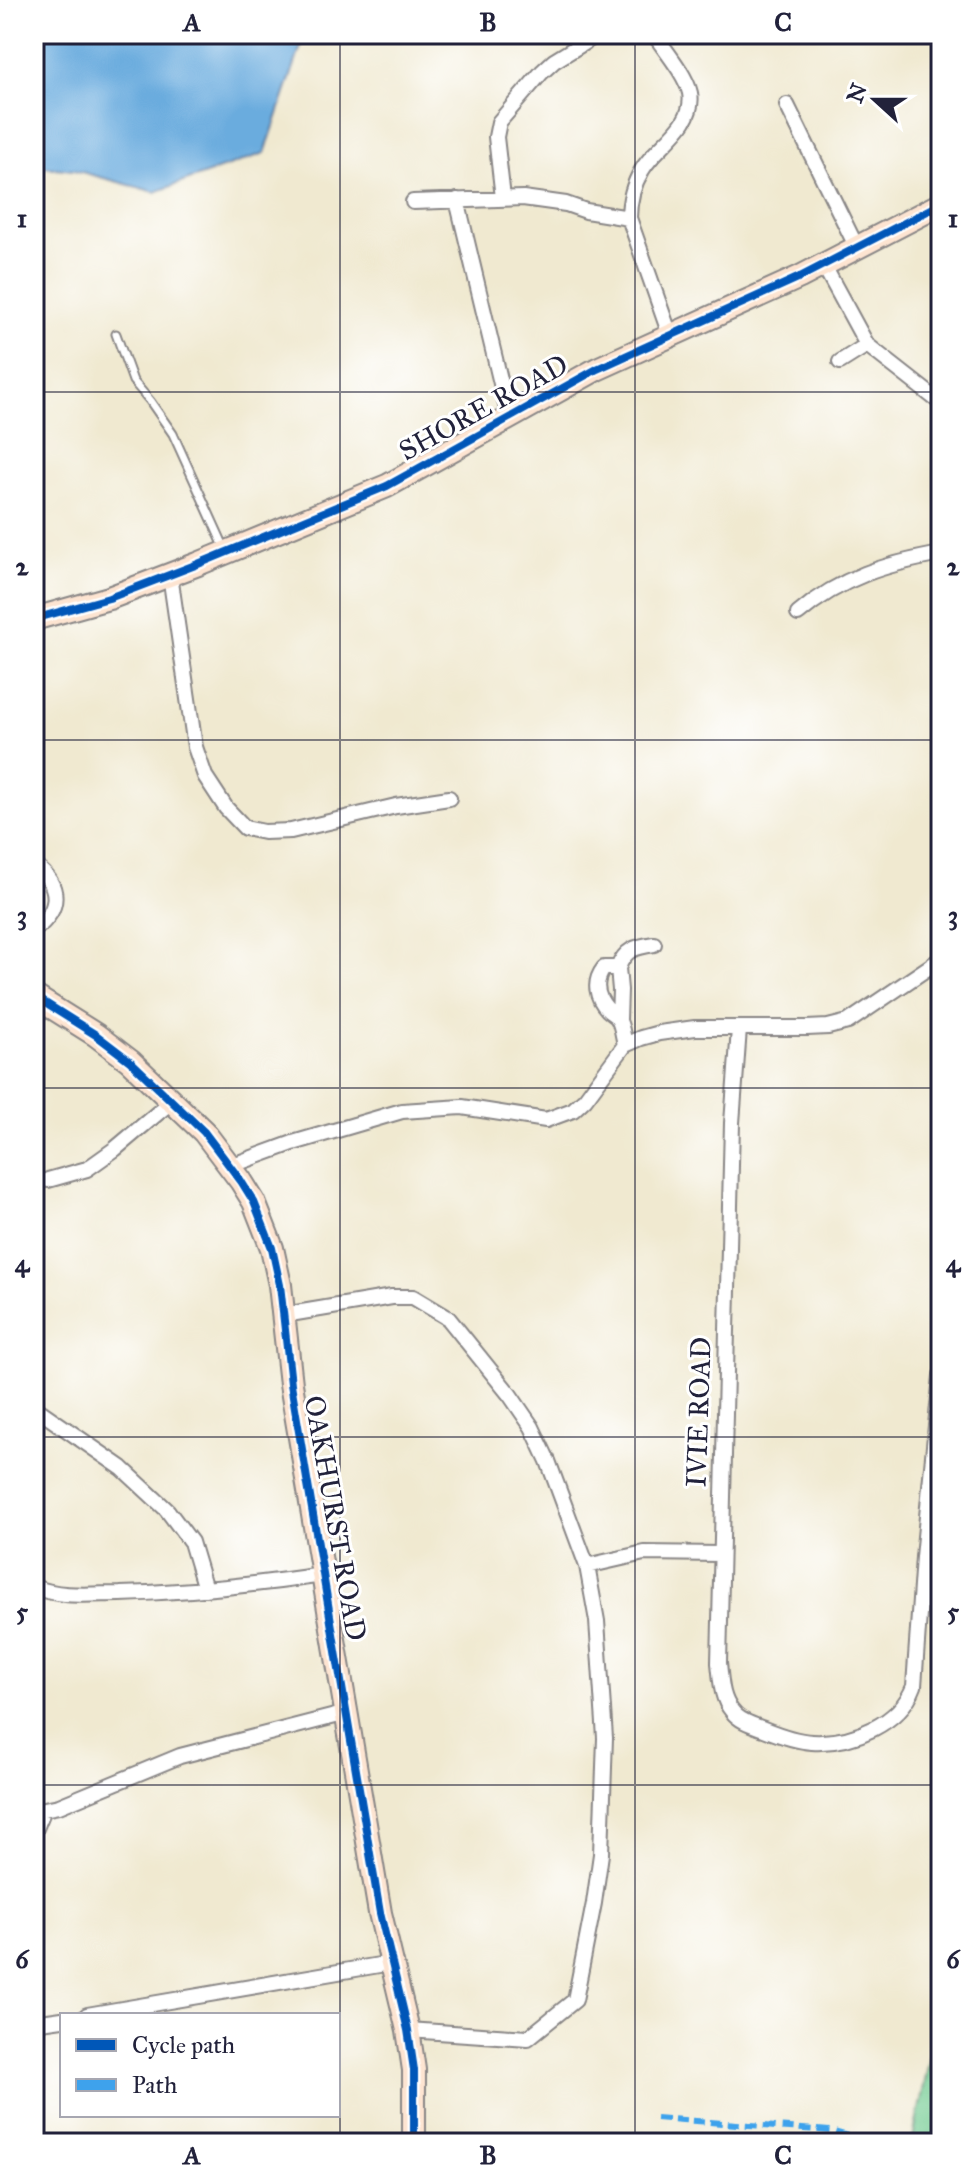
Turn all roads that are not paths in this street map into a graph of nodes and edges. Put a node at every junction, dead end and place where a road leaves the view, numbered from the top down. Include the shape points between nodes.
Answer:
1 (598, 34) edge
2 (654, 34) edge
3 (787, 105) dead end
4 (503, 198) junction
5 (457, 200) junction
6 (413, 202) dead end
7 (941, 204) edge
8 (629, 218) junction
9 (857, 248) junction
10 (824, 266) junction
11 (116, 334) dead end
12 (670, 335) junction
13 (867, 345) junction
14 (840, 362) dead end
15 (941, 403) edge
16 (509, 417) junction
17 (227, 553) junction
18 (941, 554) edge
19 (170, 575) junction
20 (798, 614) dead end
21 (34, 619) edge
22 (449, 798) dead end
23 (34, 865) edge
24 (34, 930) edge
25 (654, 944) dead end
26 (941, 959) edge
27 (618, 968) junction
28 (34, 996) edge
29 (619, 1020) junction
30 (739, 1029) junction
31 (625, 1045) junction
32 (172, 1101) junction
33 (230, 1166) junction
34 (48, 1180) dead end
35 (284, 1315) junction
36 (941, 1375) edge
37 (34, 1407) edge
38 (720, 1554) junction
39 (587, 1566) junction
40 (323, 1575) junction
41 (34, 1587) edge
42 (205, 1589) junction
43 (347, 1713) junction
44 (39, 1810) edge
45 (34, 1833) edge
46 (391, 1963) junction
47 (99, 2013) edge
48 (60, 2019) edge
49 (34, 2023) edge
50 (408, 2030) junction
51 (414, 2143) edge

1 - 4 street via 554,61 499,122
2 - 8 street via 690,91 690,108 641,171
3 - 9 street
4 - 5 street
4 - 8 street
5 - 6 street
5 - 16 street
7 - 9 street, SHORE ROAD
8 - 12 street
9 - 10 street, SHORE ROAD
10 - 12 street, SHORE ROAD
10 - 13 street
11 - 17 lane via 133,381 173,434
12 - 16 street, SHORE ROAD
13 - 14 street
13 - 15 street
16 - 17 street, SHORE ROAD via 387,486
17 - 19 street, SHORE ROAD
18 - 20 street via 853,577
19 - 21 street, SHORE ROAD
19 - 22 street via 195,747 205,776 245,828 291,831
23 - 24 street via 52,887 55,905
25 - 27 street via 625,953
26 - 30 street via 848,1022 818,1028
27 - 29 street
27 - 29 street via 604,968 596,984 606,1008
28 - 32 street, OAKHURST ROAD via 96,1035
29 - 31 street
30 - 31 street via 659,1033
30 - 38 street, IVIE ROAD
31 - 33 street via 585,1099 546,1120 462,1107 402,1111
32 - 33 street, OAKHURST ROAD
32 - 34 street via 87,1169
33 - 35 street, OAKHURST ROAD via 265,1228
35 - 39 street via 413,1297 448,1318 532,1427
35 - 40 street, OAKHURST ROAD
36 - 38 street, IVIE ROAD via 914,1686 898,1713 879,1726 837,1740 807,1742 732,1713 719,1663
37 - 42 street via 122,1468 167,1510 191,1542
38 - 39 street via 644,1553
39 - 50 street via 597,1621 605,1738 604,1816 575,2000 528,2038
40 - 42 street
40 - 43 street, OAKHURST ROAD
41 - 42 street via 83,1595
43 - 44 street via 180,1756
43 - 46 street, OAKHURST ROAD
44 - 45 street
46 - 47 street
46 - 50 street, OAKHURST ROAD
48 - 49 street
50 - 51 street, OAKHURST ROAD

